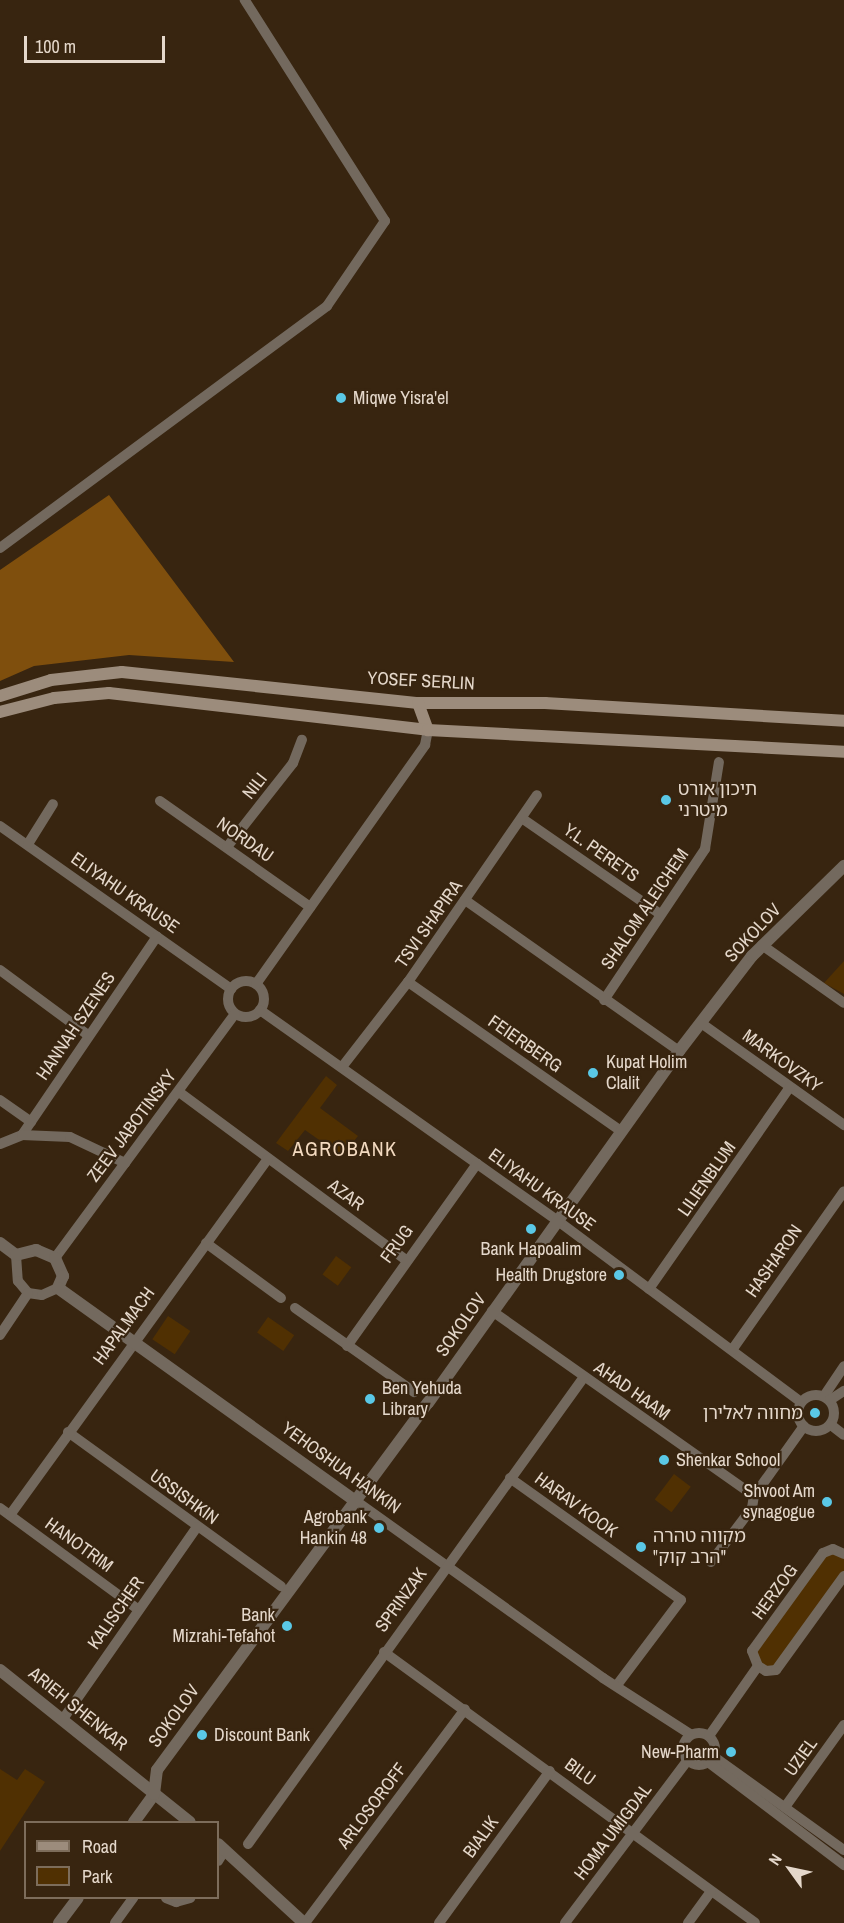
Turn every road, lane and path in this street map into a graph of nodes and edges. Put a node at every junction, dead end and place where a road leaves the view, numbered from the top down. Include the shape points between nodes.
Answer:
1 (245, 0) edge
2 (0, 548) edge
3 (0, 696) edge
4 (418, 702) junction
5 (0, 712) edge
6 (844, 721) edge
7 (428, 730) junction
8 (454, 731) junction
9 (302, 740) dead end
10 (425, 745) junction
11 (844, 752) edge
12 (719, 762) dead end
13 (537, 795) dead end
14 (160, 801) dead end
15 (53, 804) dead end
16 (523, 819) junction
17 (0, 826) edge
18 (28, 844) junction
19 (227, 847) junction
20 (844, 866) edge
21 (465, 900) junction
22 (310, 907) junction
23 (660, 915) junction
24 (157, 936) junction
25 (762, 945) junction
26 (0, 970) edge
27 (408, 982) junction
28 (255, 984) junction
29 (231, 989) junction
30 (604, 1000) junction
31 (844, 1003) edge
32 (260, 1010) junction
33 (235, 1014) junction
34 (701, 1023) junction
35 (88, 1035) junction
36 (679, 1051) junction
37 (342, 1067) junction
38 (790, 1087) junction
39 (179, 1092) junction
40 (0, 1100) edge
41 (31, 1122) junction
42 (844, 1125) edge
43 (622, 1132) junction
44 (22, 1135) junction
45 (0, 1144) edge
46 (268, 1158) junction
47 (125, 1163) junction
48 (477, 1164) junction
49 (844, 1191) edge
50 (558, 1221) junction
51 (0, 1243) edge
52 (206, 1243) junction
53 (16, 1255) junction
54 (55, 1258) junction
55 (406, 1260) junction
56 (58, 1288) junction
57 (650, 1289) junction
58 (28, 1293) junction
59 (281, 1298) dead end
60 (295, 1308) dead end
61 (492, 1311) junction
62 (0, 1335) edge
63 (133, 1340) junction
64 (347, 1346) junction
65 (732, 1350) junction
66 (843, 1371) edge
67 (584, 1377) junction
68 (844, 1391) edge
69 (414, 1392) dead end
70 (827, 1398) junction
71 (801, 1402) junction
72 (831, 1425) junction
73 (804, 1426) junction
74 (68, 1432) junction
75 (844, 1435) edge
76 (510, 1478) junction
77 (754, 1496) junction
78 (356, 1501) junction
79 (0, 1508) edge
80 (10, 1515) junction
81 (197, 1527) junction
82 (843, 1551) edge
83 (711, 1562) dead end
84 (446, 1565) junction
85 (844, 1576) edge
86 (281, 1586) dead end
87 (139, 1610) junction
88 (384, 1652) junction
89 (758, 1666) junction
90 (0, 1670) edge
91 (603, 1678) junction
92 (617, 1685) junction
93 (465, 1709) junction
94 (63, 1719) junction
95 (844, 1725) edge
96 (709, 1736) junction
97 (687, 1738) junction
98 (711, 1759) junction
99 (687, 1761) junction
100 (550, 1771) junction
101 (154, 1794) junction
102 (785, 1807) junction
103 (135, 1821) edge
104 (189, 1821) edge
105 (633, 1830) junction
106 (248, 1844) dead end
107 (844, 1850) edge
108 (220, 1852) edge
109 (844, 1865) edge
110 (711, 1891) junction
111 (77, 1899) edge
112 (132, 1899) edge
113 (59, 1923) edge
114 (115, 1923) edge
115 (305, 1923) edge
116 (439, 1923) edge
117 (565, 1923) edge
118 (688, 1923) edge
119 (755, 1923) edge

1 - 2 street via 385,221 327,306
3 - 4 main road, YOSEF SERLIN via 51,680 122,672
4 - 6 main road, YOSEF SERLIN via 545,703
4 - 7 main road
5 - 7 main road via 54,698 109,693
7 - 8 main road
7 - 10 street
8 - 10 street
8 - 11 main road
9 - 19 street, NILI via 293,763
10 - 22 street
12 - 23 street, SHALOM ALEICHEM via 705,849
13 - 16 street, TSVI SHAPIRA
14 - 19 street, NORDAU
15 - 18 street
16 - 21 street, TSVI SHAPIRA
16 - 23 street, Y.L. PERETS
17 - 18 street, ELIYAHU KRAUSE
18 - 24 street, ELIYAHU KRAUSE
19 - 22 street, NORDAU
20 - 25 street, SOKOLOV
21 - 27 street, TSVI SHAPIRA
21 - 30 street
22 - 28 street
23 - 30 street, SHALOM ALEICHEM
24 - 29 street, ELIYAHU KRAUSE
24 - 35 street, HANNAH SZENES
25 - 31 street
25 - 34 street, SOKOLOV
26 - 35 street
27 - 37 street, TSVI SHAPIRA
27 - 43 street, FEIERBERG
28 - 29 street via 240,982
28 - 32 street via 262,993
29 - 33 street via 228,1005
30 - 36 street
32 - 33 street via 245,1017
32 - 37 street, ELIYAHU KRAUSE
33 - 39 street, ZEEV JABOTINSKY
34 - 36 street, SOKOLOV
34 - 38 street, MARKOVZKY
35 - 41 street, HANNAH SZENES
36 - 43 street, SOKOLOV
37 - 48 street, ELIYAHU KRAUSE
38 - 42 street, MARKOVZKY
38 - 57 street, LILIENBLUM
39 - 46 street, AZAR
39 - 47 street, ZEEV JABOTINSKY
40 - 41 street
41 - 44 street, HANNAH SZENES
43 - 50 street, SOKOLOV
44 - 45 street
44 - 47 street via 70,1137
46 - 52 street, HAPALMACH
46 - 55 street, AZAR
47 - 54 street, ZEEV JABOTINSKY
48 - 50 street, ELIYAHU KRAUSE
48 - 55 street, FRUG
49 - 65 street, HASHARON
50 - 57 street, ELIYAHU KRAUSE
50 - 61 street, SOKOLOV
51 - 53 street
52 - 59 street
52 - 63 street, HAPALMACH
53 - 54 street via 36,1250
53 - 58 street via 18,1281
54 - 56 street via 63,1276
55 - 64 street, FRUG
56 - 58 street via 42,1295
56 - 63 street, YEHOSHUA HANKIN
57 - 65 street, ELIYAHU KRAUSE
58 - 62 street
60 - 64 street
61 - 67 street, AHAD HAAM
61 - 78 street, SOKOLOV
63 - 74 street, HAPALMACH
63 - 78 street, YEHOSHUA HANKIN
64 - 69 street
65 - 71 street, ELIYAHU KRAUSE
66 - 70 street
67 - 76 street, SPRINZAK
67 - 77 street, AHAD HAAM
68 - 70 street
70 - 71 street via 811,1395
70 - 72 street via 835,1415
71 - 73 street via 798,1415
72 - 73 street via 820,1431
72 - 75 street
73 - 77 street
74 - 80 street, HAPALMACH
74 - 81 street, USSISHKIN
76 - 84 street, SPRINZAK
76 - 92 street, HARAV KOOK via 681,1600
77 - 83 street via 752,1508
78 - 84 street, YEHOSHUA HANKIN
78 - 101 street, SOKOLOV via 157,1770
79 - 80 street, HANOTRIM
80 - 87 street, HANOTRIM
81 - 86 street, USSISHKIN
81 - 87 street, KALISCHER
82 - 89 street, HERZOG via 823,1553 752,1651
84 - 88 street, SPRINZAK
84 - 91 street, YEHOSHUA HANKIN
85 - 89 street via 776,1670 766,1671
87 - 94 street, KALISCHER
88 - 93 street, BILU
88 - 106 street, SPRINZAK
89 - 96 street
90 - 94 street, ARIEH SHENKAR
91 - 92 street, YEHOSHUA HANKIN
91 - 97 street, YEHOSHUA HANKIN
92 - 97 street, YEHOSHUA HANKIN
93 - 100 street, BILU
93 - 115 street, ARLOSOROFF
94 - 101 street, ARIEH SHENKAR
95 - 102 street, UZIEL
96 - 97 street
96 - 98 street via 714,1743
97 - 99 street via 682,1752
98 - 99 street via 698,1765
98 - 102 street
98 - 109 street
99 - 105 street, HOMA UMIGDAL
100 - 105 street, BILU
100 - 116 street, BIALIK
101 - 103 street, SOKOLOV
101 - 104 street, ARIEH SHENKAR
102 - 107 street
105 - 110 street, BILU
105 - 117 street, HOMA UMIGDAL
108 - 115 street
110 - 118 street
110 - 119 street, BILU
111 - 113 street
112 - 114 street

